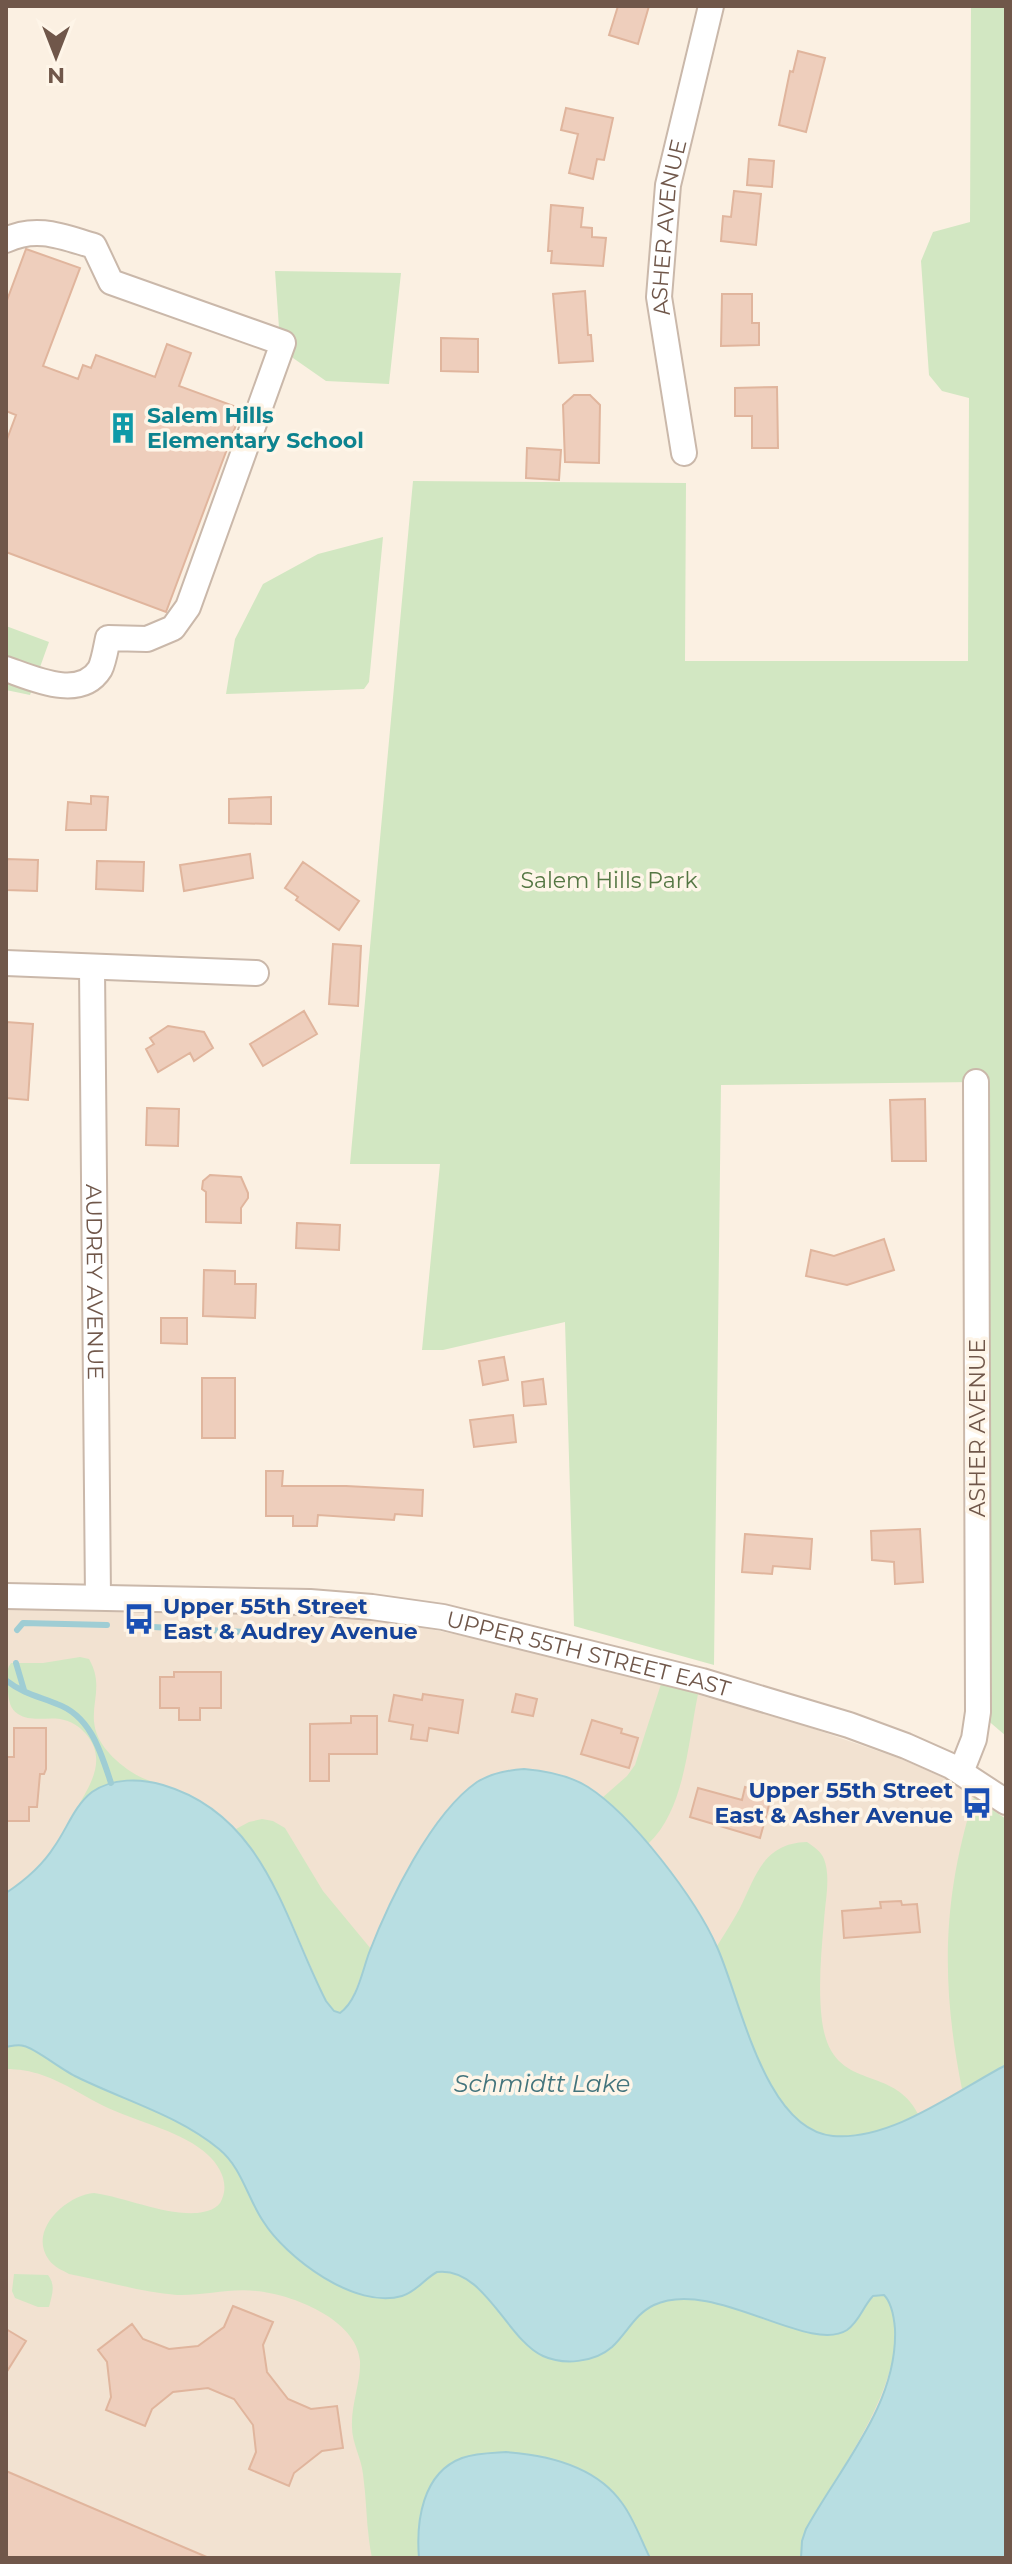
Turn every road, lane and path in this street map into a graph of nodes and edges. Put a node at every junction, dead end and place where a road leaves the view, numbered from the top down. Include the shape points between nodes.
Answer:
1 (711, 6) edge
2 (6, 240) edge
3 (684, 453) dead end
4 (6, 669) edge
5 (6, 963) edge
6 (92, 968) junction
7 (256, 973) dead end
8 (976, 1082) dead end
9 (6, 1596) edge
10 (98, 1597) junction
11 (961, 1772) junction
12 (1006, 1802) edge

1 - 3 street, ASHER AVENUE via 668,185 659,297
2 - 4 street via 22,232 94,246 111,282 283,343 188,607 173,628 147,639 108,638 100,669 86,681 58,687
5 - 6 street
6 - 7 street
6 - 10 street, AUDREY AVENUE
8 - 11 street, ASHER AVENUE via 978,1712
9 - 10 street, UPPER 55TH STREET EAST
10 - 11 street, UPPER 55TH STREET EAST via 344,1604 443,1617 762,1698 889,1739
11 - 12 street, UPPER 55TH STREET EAST

